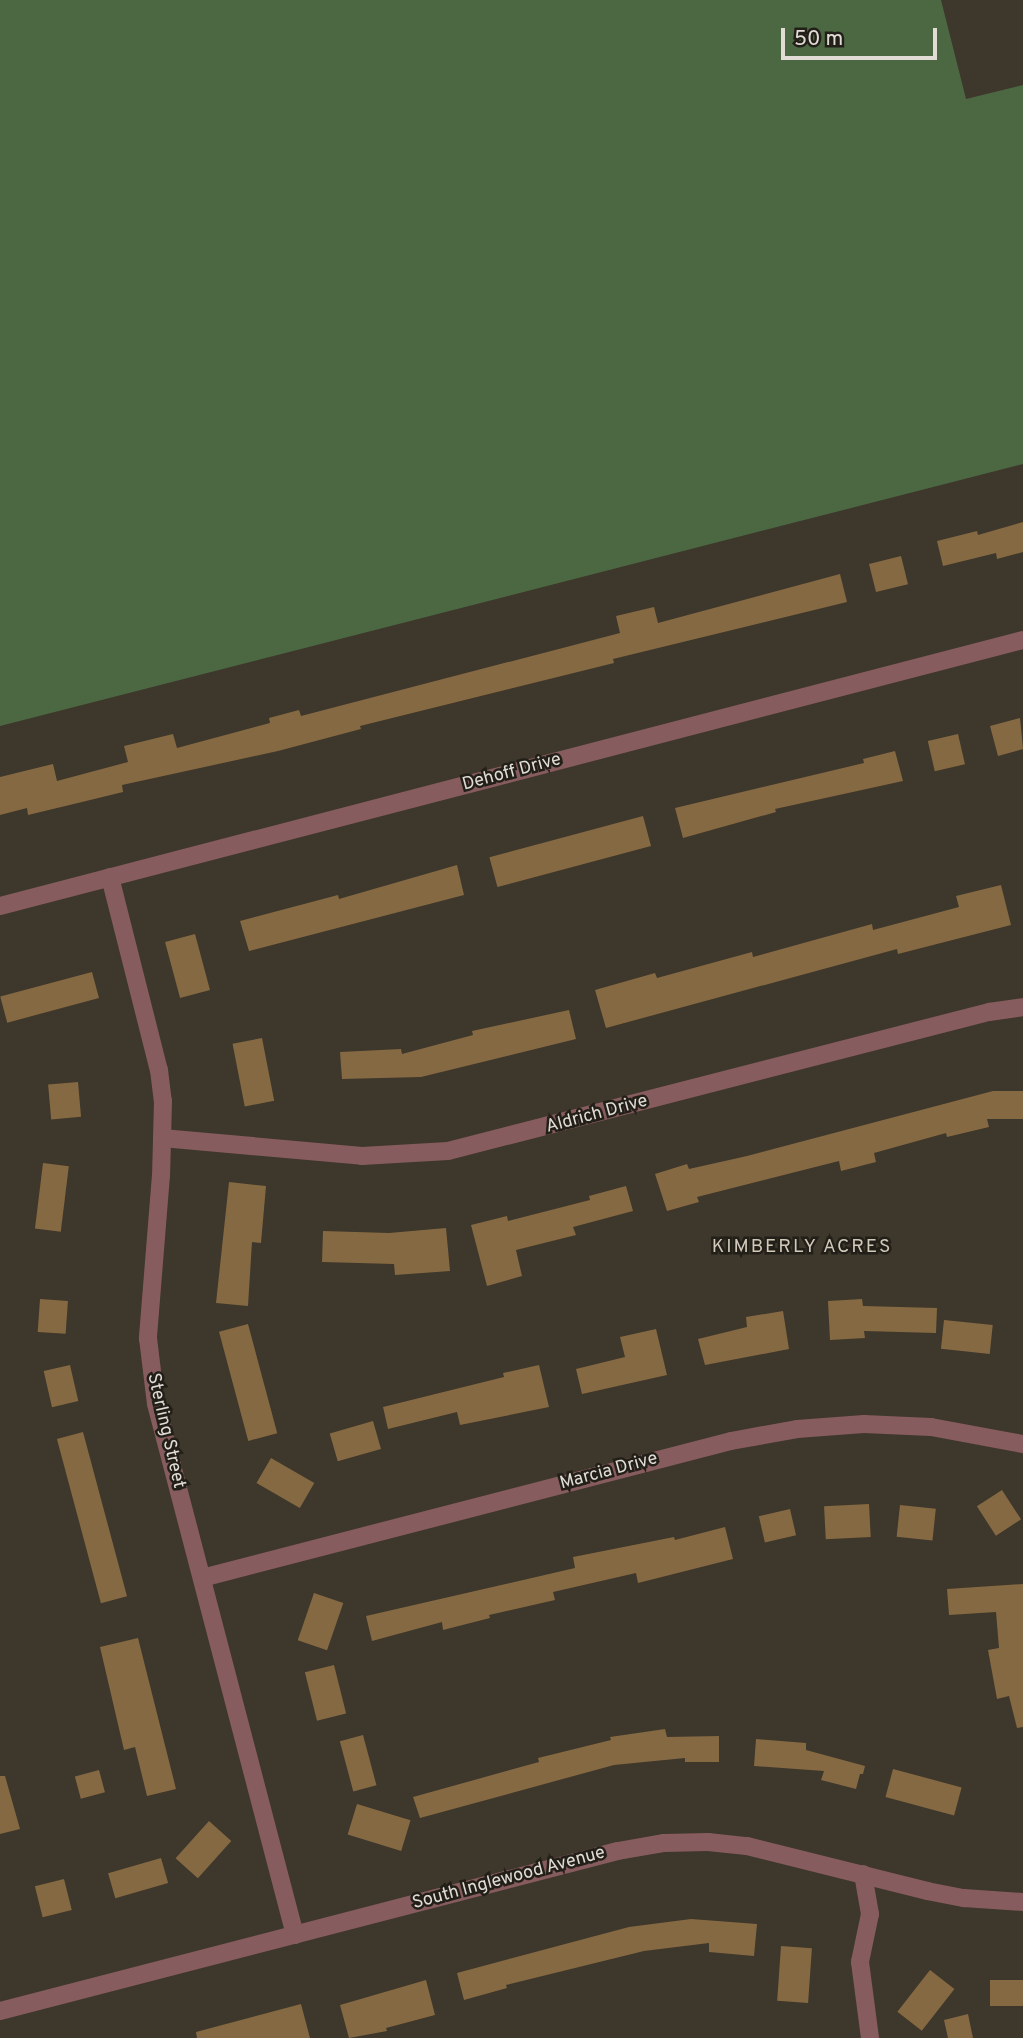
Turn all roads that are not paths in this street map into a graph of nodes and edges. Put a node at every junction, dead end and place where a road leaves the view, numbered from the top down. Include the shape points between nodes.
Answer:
1 (1023, 640) edge
2 (110, 877) junction
3 (0, 906) edge
4 (1023, 1007) edge
5 (162, 1138) junction
6 (1023, 1444) edge
7 (202, 1578) junction
8 (863, 1874) junction
9 (1023, 1902) edge
10 (295, 1935) junction
11 (0, 2011) edge
12 (870, 2038) edge

1 - 2 street, Dehoff Drive
2 - 3 street, Dehoff Drive
2 - 5 street, Sterling Street via 159,1070
4 - 5 street, Aldrich Drive via 448,1152 362,1156
5 - 7 street, Sterling Street via 148,1315 149,1360 156,1404
6 - 7 street, Marcia Drive via 931,1427 864,1424 797,1429 731,1441
7 - 10 street, Sterling Street
8 - 9 street, South Inglewood Avenue via 964,1898
8 - 10 street, South Inglewood Avenue via 747,1846 664,1843
8 - 12 street via 870,1914 860,1962
10 - 11 street, South Inglewood Avenue

